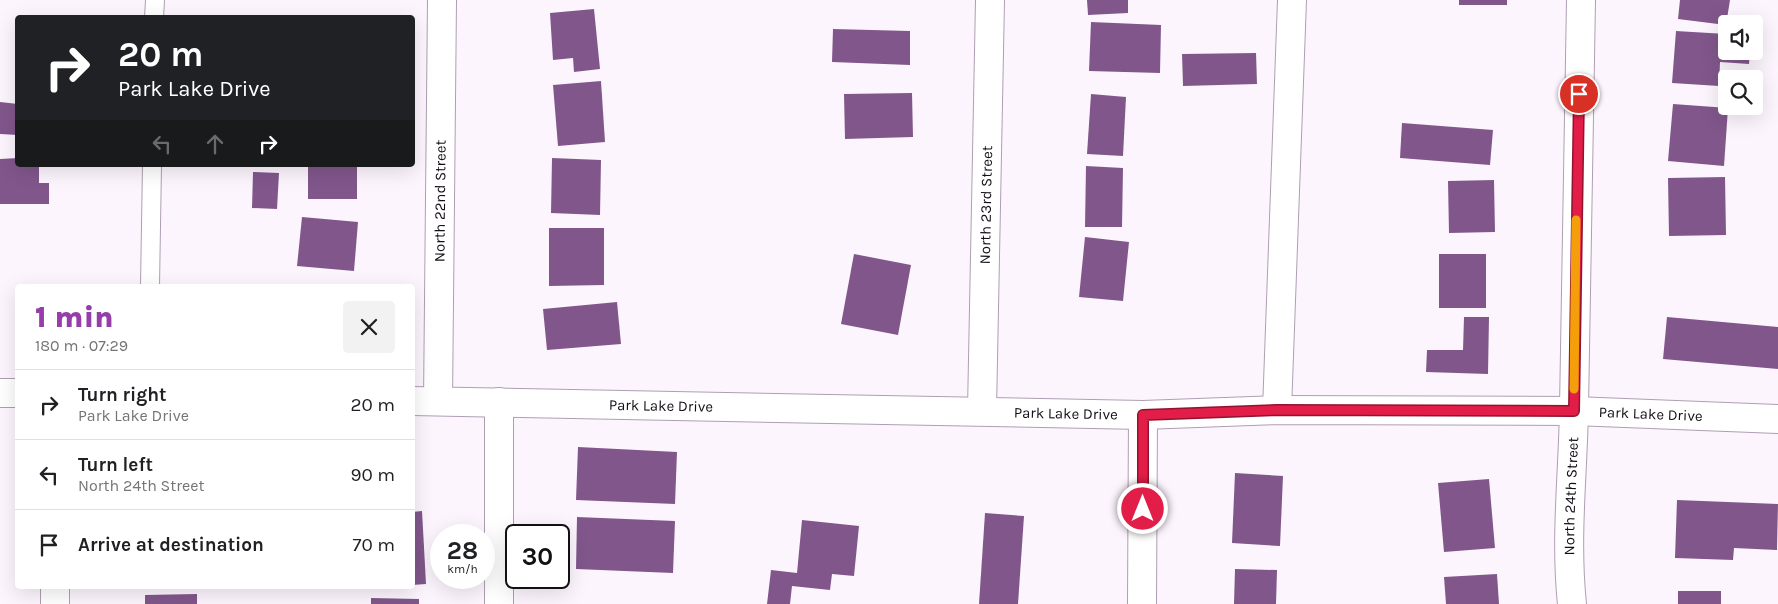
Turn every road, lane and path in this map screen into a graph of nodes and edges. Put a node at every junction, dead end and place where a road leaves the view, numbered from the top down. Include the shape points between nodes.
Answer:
1 (155, 0) edge
2 (442, 0) edge
3 (990, 0) edge
4 (1292, 0) edge
5 (1581, 0) edge
6 (154, 15) edge
7 (152, 167) edge
8 (150, 284) edge
9 (0, 393) edge
10 (15, 393) edge
11 (425, 401) edge
12 (499, 402) junction
13 (1277, 410) junction
14 (982, 411) junction
15 (1574, 411) junction
16 (1143, 415) junction
17 (1778, 419) edge
18 (55, 589) edge
19 (55, 604) edge
20 (499, 604) edge
21 (1142, 604) edge
22 (1572, 604) edge

1 - 6 lane
2 - 11 street, North 22nd Street
3 - 14 street, North 23rd Street
4 - 13 street
5 - 15 street, North 24th Street
7 - 8 lane
9 - 10 street
11 - 12 street, Park Lake Drive
12 - 14 street, Park Lake Drive
12 - 20 street
13 - 15 street, Park Lake Drive
13 - 16 street, Park Lake Drive
14 - 16 street, Park Lake Drive
15 - 17 street, Park Lake Drive
15 - 22 street, North 24th Street via 1568,513
16 - 21 street
18 - 19 street

